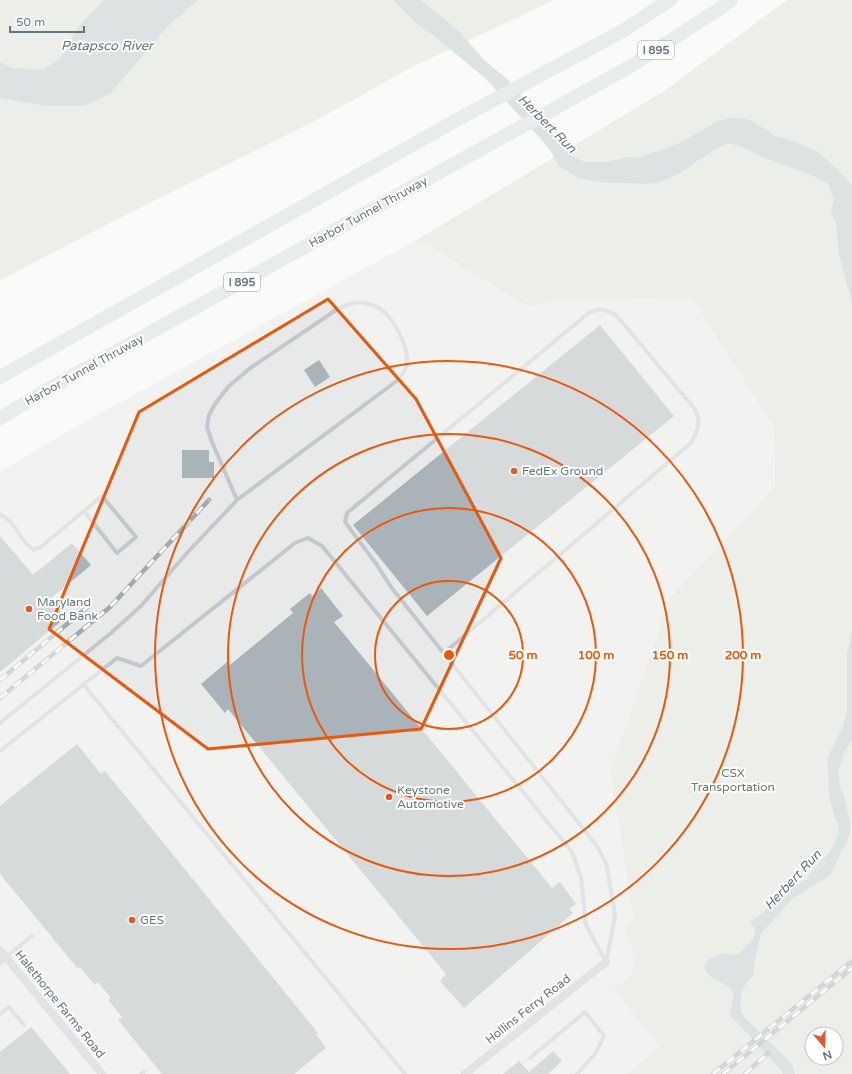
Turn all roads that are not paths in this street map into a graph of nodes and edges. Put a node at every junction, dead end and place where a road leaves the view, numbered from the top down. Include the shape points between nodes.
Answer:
1 (670, 0) edge
2 (731, 0) edge
3 (0, 377) edge
4 (0, 418) edge
5 (237, 500) junction
6 (84, 511) junction
7 (0, 515) edge
8 (444, 652) junction
9 (83, 684) junction
10 (0, 723) edge
11 (0, 751) edge
12 (32, 936) dead end
13 (0, 950) edge
14 (3, 960) edge
15 (606, 962) junction
16 (0, 1014) edge
17 (24, 1025) dead end
18 (530, 1058) dead end
19 (102, 1074) edge
20 (405, 1074) edge
21 (465, 1074) edge
22 (577, 1074) edge

1 - 3 highway, I 895 via 621,32 462,117
2 - 4 highway, Harbor Tunnel Thruway / I 895 via 631,66
5 - 5 lane via 398,380 405,372 405,345 392,319 384,311 363,303 347,305 336,310 228,386 209,415 207,427
5 - 10 lane via 141,606
6 - 6 lane via 102,496 136,537 117,553
6 - 7 lane via 34,550 8,518
8 - 8 lane via 391,587 348,528 345,522 347,513 590,312 597,309 610,311 694,408 699,422 697,433 691,443
8 - 15 lane via 604,857 615,917
9 - 11 lane
9 - 15 lane via 117,658 141,666 295,543 308,538 322,546 572,852 581,877 586,925
9 - 20 lane
12 - 14 lane
13 - 14 street, Halethorpe Farms Road
14 - 19 street, Halethorpe Farms Road
15 - 21 street, Hollins Ferry Road
16 - 17 lane via 9,1007
18 - 22 lane via 585,1012 604,1036 595,1054

